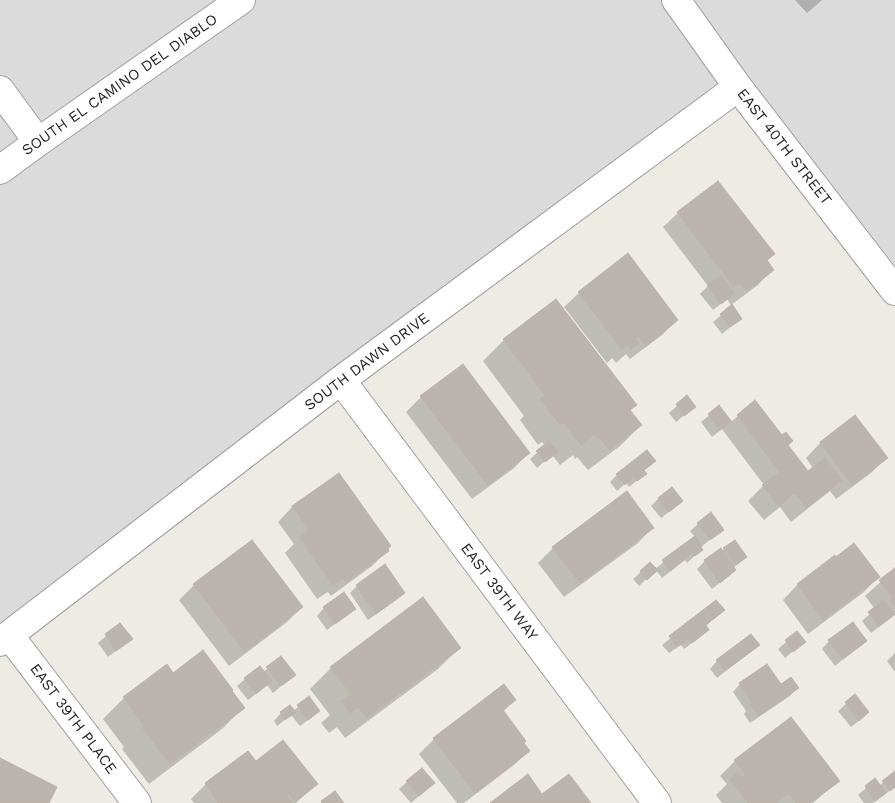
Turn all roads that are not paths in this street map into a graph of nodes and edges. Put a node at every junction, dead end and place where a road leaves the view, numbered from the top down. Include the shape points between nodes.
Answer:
1 (241, 0) edge
2 (676, 0) edge
3 (738, 88) junction
4 (0, 90) edge
5 (38, 142) junction
6 (0, 170) edge
7 (895, 291) edge
8 (341, 380) junction
9 (5, 638) edge
10 (136, 803) edge
11 (657, 803) edge

1 - 5 street, SOUTH EL CAMINO DEL DIABLO
2 - 3 street, EAST 40TH STREET
3 - 7 street, EAST 40TH STREET
3 - 8 street, SOUTH DAWN DRIVE
4 - 5 street
5 - 6 street, SOUTH EL CAMINO DEL DIABLO
8 - 9 street, SOUTH DAWN DRIVE
8 - 11 street, EAST 39TH WAY
9 - 10 street, EAST 39TH PLACE

